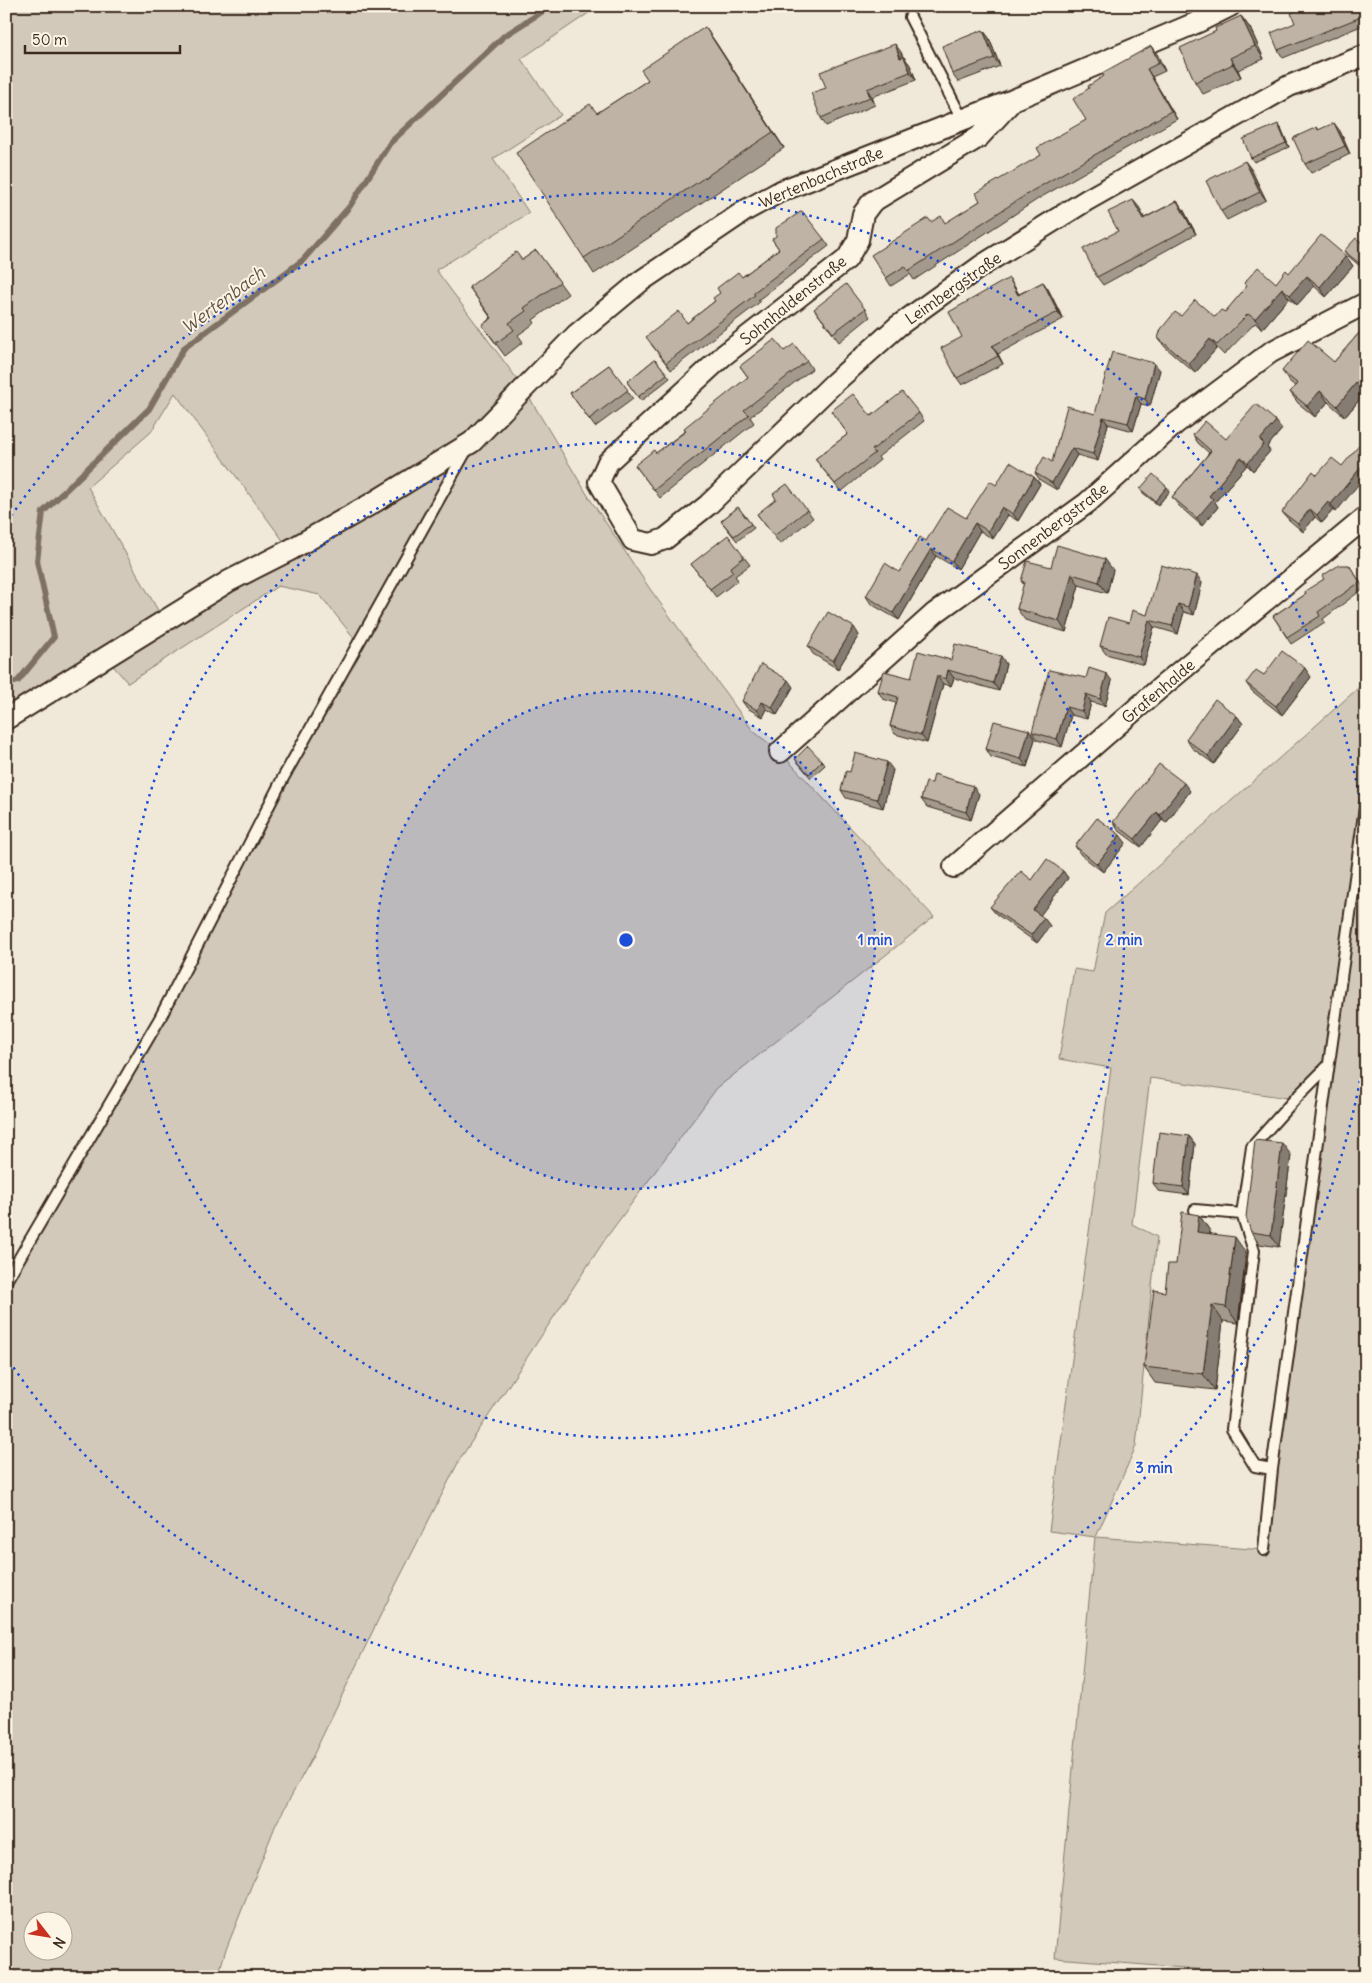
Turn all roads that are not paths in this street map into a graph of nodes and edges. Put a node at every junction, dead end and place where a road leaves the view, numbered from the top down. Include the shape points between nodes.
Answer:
1 (1230, 6) edge
2 (910, 16) dead end
3 (1366, 55) edge
4 (1013, 100) junction
5 (962, 119) junction
6 (1366, 303) edge
7 (472, 442) junction
8 (602, 489) joint
9 (1366, 517) edge
10 (6, 719) edge
11 (780, 752) dead end
12 (1366, 800) edge
13 (954, 867) dead end
14 (1328, 1066) junction
15 (1195, 1210) dead end
16 (1242, 1214) junction
17 (6, 1281) edge
18 (1272, 1470) junction
19 (1264, 1550) dead end

1 - 4 street, Wertenbachstraße
2 - 5 lane
3 - 8 street, Leimbergstraße via 1263,100 1087,200 981,266 898,326 708,505 665,539 651,544 633,540
4 - 5 street, Wertenbachstraße
4 - 8 street, Sohnhaldenstraße via 979,137 872,202 863,214 858,240 847,260 724,355 608,462 599,482
5 - 7 street, Wertenbachstraße via 781,191 710,233 641,281 576,335
6 - 11 street, Sonnenbergstraße via 1271,352 1175,424 1087,504 935,613
7 - 10 street, Wertenbachstraße via 371,504 229,581
7 - 17 lane via 282,778 160,1018
9 - 13 street, Grafenhalde via 1160,688
12 - 14 lane
14 - 16 lane via 1252,1147
14 - 18 lane
15 - 16 lane
16 - 18 lane via 1254,1250 1232,1429 1255,1466
18 - 19 lane

